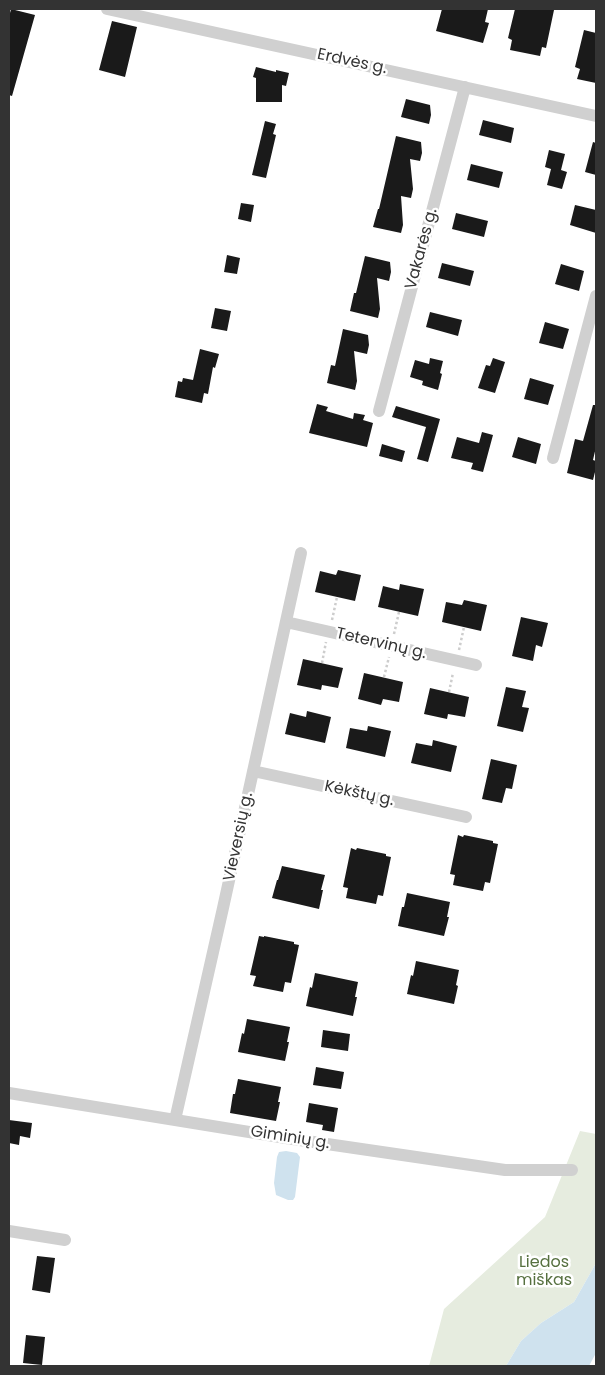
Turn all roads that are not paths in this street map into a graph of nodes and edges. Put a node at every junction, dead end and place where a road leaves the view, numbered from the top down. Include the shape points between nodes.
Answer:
1 (107, 9) edge
2 (147, 13) edge
3 (465, 87) junction
4 (596, 116) edge
5 (596, 296) edge
6 (379, 411) dead end
7 (553, 458) dead end
8 (301, 553) dead end
9 (286, 622) junction
10 (476, 665) dead end
11 (253, 771) junction
12 (466, 817) dead end
13 (9, 1093) edge
14 (175, 1120) junction
15 (572, 1170) dead end
16 (9, 1231) edge
17 (65, 1240) dead end

1 - 2 street, Erdvės g.
2 - 3 street, Erdvės g.
3 - 4 street, Erdvės g.
3 - 6 street, Vakarės g.
5 - 7 street
8 - 9 street, Vieversių g.
9 - 10 street, Tetervinų g.
9 - 11 street, Vieversių g.
11 - 12 street, Kėkštų g.
11 - 14 street, Vieversių g.
13 - 14 street, Giminių g.
14 - 15 street, Giminių g. via 505,1170
16 - 17 street

